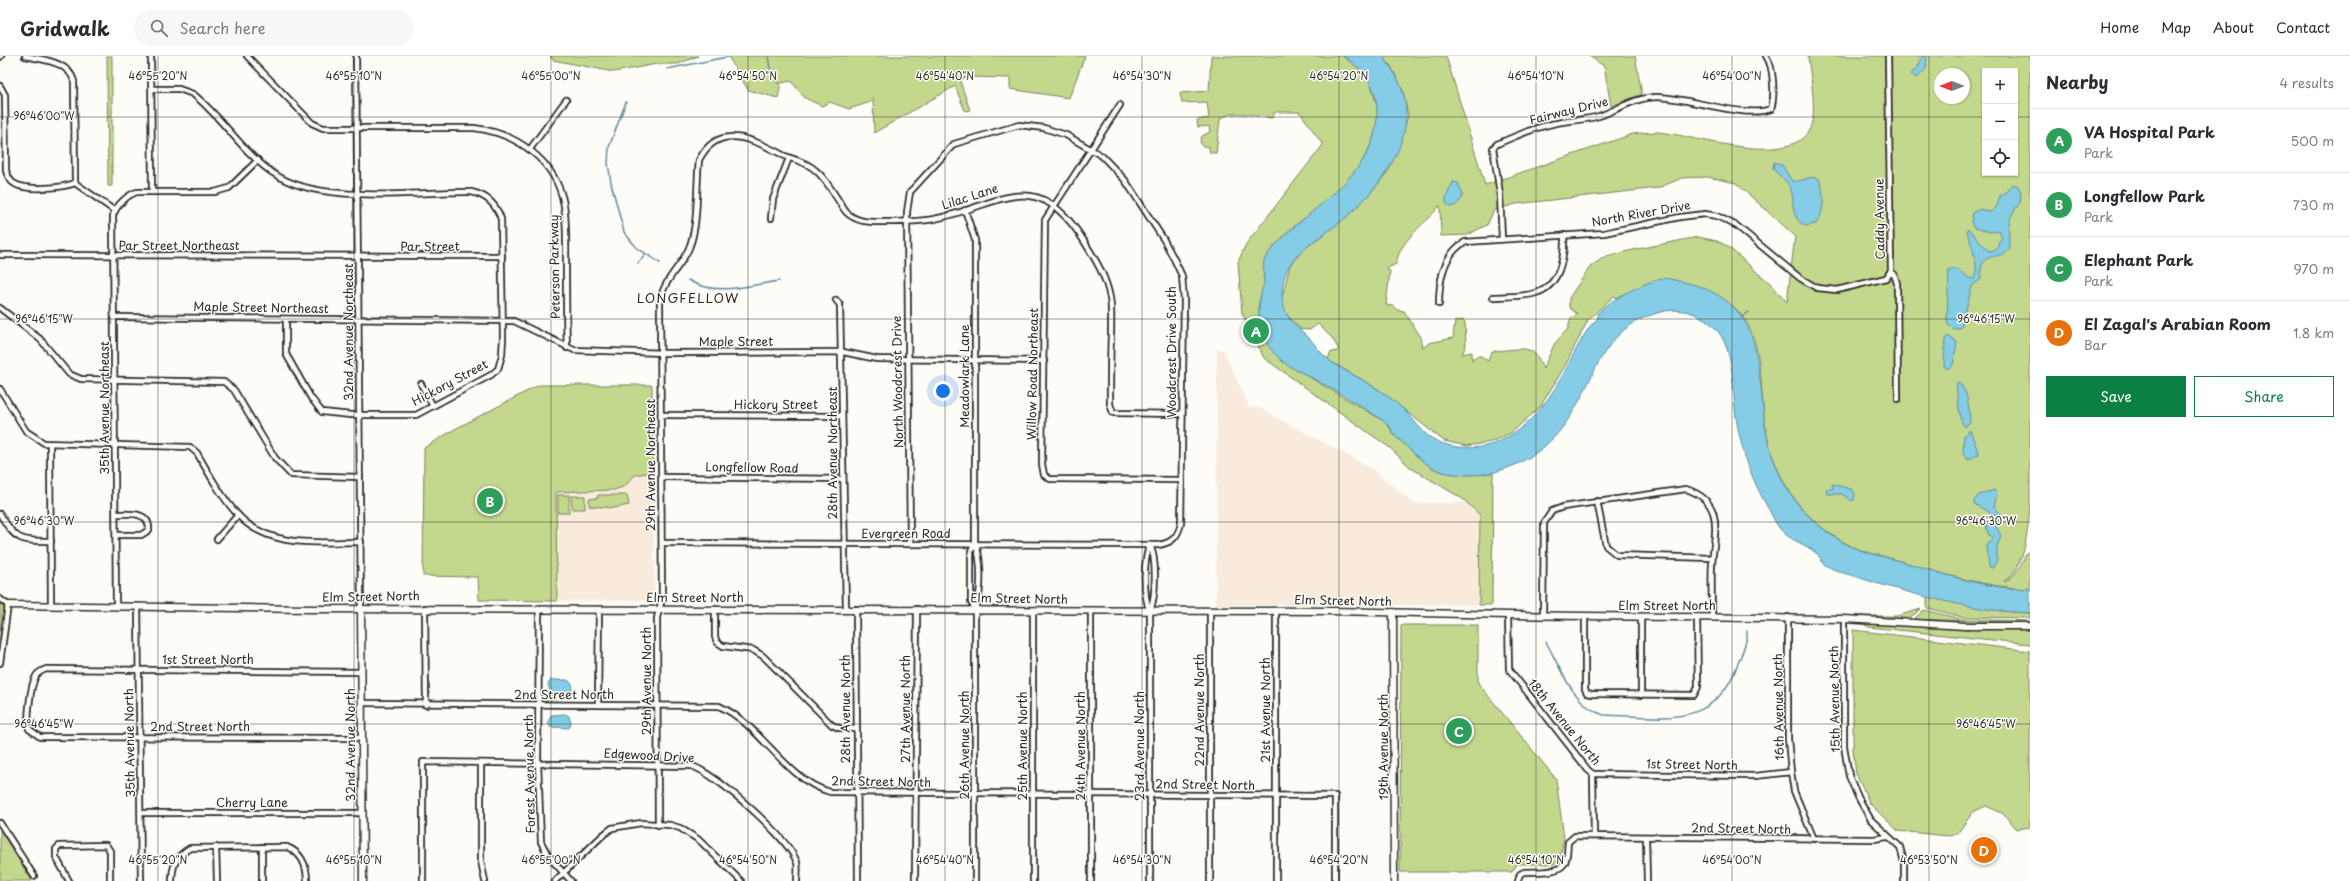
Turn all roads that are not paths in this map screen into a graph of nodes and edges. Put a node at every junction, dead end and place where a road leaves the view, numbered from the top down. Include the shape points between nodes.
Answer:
1 (25, 56) edge
2 (151, 56) edge
3 (356, 56) edge
4 (1766, 56) edge
5 (1888, 56) edge
6 (249, 57) edge
7 (0, 86) edge
8 (152, 89) junction
9 (566, 100) dead end
10 (1120, 105) dead end
11 (358, 129) junction
12 (530, 148) junction
13 (1091, 148) junction
14 (789, 158) junction
15 (258, 160) junction
16 (75, 183) junction
17 (152, 192) junction
18 (358, 193) junction
19 (1053, 206) junction
20 (965, 210) junction
21 (115, 211) junction
22 (771, 218) dead end
23 (907, 222) junction
24 (1564, 236) junction
25 (1502, 239) junction
26 (0, 255) edge
27 (113, 256) junction
28 (502, 256) junction
29 (359, 257) junction
30 (1889, 274) junction
31 (1493, 297) dead end
32 (836, 300) dead end
33 (1439, 304) dead end
34 (0, 308) edge
35 (114, 317) junction
36 (286, 319) junction
37 (359, 319) junction
38 (660, 320) joint
39 (503, 321) junction
40 (567, 348) junction
41 (660, 352) junction
42 (843, 352) junction
43 (908, 360) junction
44 (975, 361) junction
45 (1044, 361) junction
46 (114, 382) junction
47 (421, 384) dead end
48 (0, 389) edge
49 (1898, 399) dead end
50 (432, 406) junction
51 (360, 414) junction
52 (661, 414) junction
53 (1182, 414) junction
54 (842, 416) junction
55 (50, 445) junction
56 (115, 446) junction
57 (360, 477) junction
58 (662, 477) junction
59 (843, 479) junction
60 (1181, 480) junction
61 (1597, 502) junction
62 (0, 514) edge
63 (116, 514) junction
64 (238, 515) junction
65 (116, 535) junction
66 (217, 539) dead end
67 (51, 541) junction
68 (361, 542) junction
69 (662, 543) junction
70 (910, 543) junction
71 (844, 544) junction
72 (975, 544) junction
73 (1150, 545) junction
74 (1712, 558) junction
75 (0, 599) edge
76 (8, 605) junction
77 (116, 605) junction
78 (51, 606) junction
79 (138, 606) junction
80 (361, 608) junction
81 (425, 608) junction
82 (539, 608) junction
83 (599, 609) junction
84 (659, 609) junction
85 (715, 609) junction
86 (846, 609) junction
87 (856, 609) junction
88 (917, 609) junction
89 (975, 609) junction
90 (1033, 610) junction
91 (1091, 610) junction
92 (1150, 610) junction
93 (1210, 611) junction
94 (1276, 611) junction
95 (1393, 612) junction
96 (1508, 615) junction
97 (1543, 615) junction
98 (1585, 616) junction
99 (1641, 617) junction
100 (1697, 617) junction
101 (1712, 617) junction
102 (1788, 618) junction
103 (1844, 618) junction
104 (2030, 626) edge
105 (0, 663) edge
106 (139, 670) junction
107 (362, 672) junction
108 (1641, 695) junction
109 (362, 704) junction
110 (426, 705) junction
111 (539, 705) junction
112 (598, 705) junction
113 (656, 705) junction
114 (856, 729) junction
115 (38, 736) joint
116 (140, 737) junction
117 (362, 738) junction
118 (481, 763) junction
119 (538, 763) junction
120 (657, 765) junction
121 (1791, 772) junction
122 (1594, 774) junction
123 (856, 792) junction
124 (915, 793) junction
125 (974, 793) junction
126 (1033, 793) junction
127 (1091, 794) junction
128 (1150, 794) junction
129 (1210, 795) junction
130 (1276, 795) junction
131 (141, 813) junction
132 (363, 813) junction
133 (0, 823) edge
134 (658, 825) junction
135 (1594, 836) junction
136 (1888, 837) junction
137 (1646, 838) junction
138 (1814, 839) junction
139 (216, 847) junction
140 (262, 847) junction
141 (563, 873) junction
142 (34, 876) dead end
143 (70, 881) edge
144 (110, 881) edge
145 (141, 881) edge
146 (172, 881) edge
147 (216, 881) edge
148 (262, 881) edge
149 (308, 881) edge
150 (363, 881) edge
151 (423, 881) edge
152 (485, 881) edge
153 (555, 881) edge
154 (571, 881) edge
155 (741, 881) edge
156 (797, 881) edge
157 (858, 881) edge
158 (915, 881) edge
159 (975, 881) edge
160 (1033, 881) edge
161 (1090, 881) edge
162 (1150, 881) edge
163 (1210, 881) edge
164 (1276, 881) edge
165 (1335, 881) edge
166 (1394, 881) edge
167 (1518, 881) edge
168 (1646, 881) edge
169 (1904, 881) edge

1 - 16 street via 62,66 72,75
2 - 8 street
3 - 11 street, 32nd Avenue Northeast
4 - 25 street, Fairway Drive via 1774,102 1771,109 1766,111 1731,109 1669,98 1647,98 1598,116 1539,127 1497,144 1493,148 1500,194
5 - 30 street, Caddy Avenue via 1891,270
6 - 11 street, Peterson Parkway via 312,123 329,129
7 - 16 street via 5,95 6,171 9,178 14,184 22,187 64,187
8 - 15 street via 179,88 193,94
8 - 17 street
9 - 12 street
10 - 13 street
11 - 12 street, Peterson Parkway via 474,128 491,130
11 - 18 street, 32nd Avenue Northeast
12 - 40 street, Peterson Parkway via 552,174 564,204
13 - 19 street, Willow Road Northeast
13 - 23 street, Woodcrest Drive South via 1066,135 1044,128 1019,125 954,144 910,192
13 - 53 street, Woodcrest Drive South via 1124,180 1164,240 1182,276
14 - 22 street via 773,199
14 - 23 street, Lilac Lane via 808,165 818,174 851,216 867,222
14 - 38 street, Lilac Lane via 751,140 727,136 703,152 699,160 693,238 684,259 661,292
15 - 17 street via 229,188 216,192
15 - 18 street via 272,173 296,186 330,193
16 - 21 street
17 - 21 street via 132,194
18 - 28 street via 479,194 490,200 499,212
18 - 29 street, 32nd Avenue Northeast
19 - 20 street, Lilac Lane via 1038,198 1012,195
19 - 45 street, Willow Road Northeast via 1045,220
19 - 53 street, Lilac Lane via 1076,228 1100,266 1108,288 1111,309 1110,404 1113,413
20 - 23 street, Lilac Lane via 934,219
20 - 44 street, Meadowlark Lane via 975,240
21 - 27 street, 35th Avenue Northeast
23 - 43 street, North Woodcrest Drive
24 - 25 street, North River Drive
24 - 30 street, North River Drive via 1614,232 1705,214 1717,216 1737,226 1800,278 1817,288 1837,290 1886,278
24 - 31 street via 1562,267 1545,288 1529,295
25 - 33 street, North River Drive via 1472,241 1459,246 1441,277
26 - 27 street, Par Street Northeast
27 - 29 street, Par Street Northeast
27 - 35 street, 35th Avenue Northeast
28 - 29 street, Par Street
28 - 39 street
29 - 37 street, 32nd Avenue Northeast
30 - 49 street, Caddy Avenue via 1894,274 1897,283
32 - 42 street, 28th Avenue Northeast via 840,305
34 - 46 street via 40,339 69,374 81,380
35 - 36 street, Maple Street Northeast
35 - 46 street, 35th Avenue Northeast
36 - 37 street, Maple Street Northeast
36 - 51 street, Hickory Street via 286,354 318,408 327,414
37 - 39 street, Maple Street Northeast
37 - 51 street, 32nd Avenue Northeast
38 - 41 street, 29th Avenue Northeast
39 - 40 street, Maple Street via 514,321
39 - 50 street, Hickory Street via 502,355 498,369
40 - 41 street, Maple Street
41 - 42 street, Maple Street
41 - 52 street, 29th Avenue Northeast
42 - 43 street, Maple Street via 877,359
42 - 54 street, 28th Avenue Northeast
43 - 44 street, Maple Street
43 - 70 street, North Woodcrest Drive
44 - 45 street
44 - 72 street, Meadowlark Lane
45 - 60 street, Willow Road Northeast via 1044,475 1050,479
46 - 56 street, 35th Avenue Northeast
46 - 57 street via 224,382 234,390 275,458 291,475
47 - 50 street
48 - 55 street via 26,431 39,441
50 - 51 street, Hickory Street via 416,415
51 - 57 street, 32nd Avenue Northeast
52 - 54 street, Hickory Street
52 - 58 street, 29th Avenue Northeast
53 - 60 street, Woodcrest Drive South
54 - 59 street, 28th Avenue Northeast
55 - 56 street
55 - 67 street
56 - 63 street, 35th Avenue Northeast
56 - 64 street via 190,448 197,453
57 - 68 street, 32nd Avenue Northeast
58 - 59 street, Longfellow Road
58 - 69 street, 29th Avenue Northeast
59 - 71 street, 28th Avenue Northeast
60 - 73 street, Woodcrest Drive South via 1180,531 1170,542
61 - 74 street via 1606,546 1617,555
61 - 74 street via 1676,489 1694,492 1708,502 1715,518
61 - 97 street via 1557,508 1547,516 1544,531
62 - 67 street via 9,530 20,539
63 - 65 street, 35th Avenue Northeast
63 - 65 street via 143,515 150,525 149,530 141,535
64 - 66 street
64 - 68 street via 273,538 292,541
65 - 77 street, 35th Avenue Northeast
67 - 78 street
68 - 80 street, 32nd Avenue Northeast
69 - 71 street, Evergreen Road
69 - 84 street, 29th Avenue Northeast via 662,599
70 - 71 street, Evergreen Road
70 - 72 street, Evergreen Road
71 - 86 street, 28th Avenue Northeast
72 - 73 street, Evergreen Road
72 - 89 street, Meadowlark Lane via 979,552 979,602
72 - 89 street, Meadowlark Lane via 971,551 971,602
73 - 92 street via 1154,553 1153,602
73 - 92 street via 1146,553 1146,602
74 - 101 street
75 - 76 street
76 - 78 street, Elm Street North
76 - 105 street
77 - 78 street, Elm Street North
77 - 79 street, Elm Street North
79 - 80 street, Elm Street North
79 - 106 street, 35th Avenue North
80 - 81 street, Elm Street North
80 - 107 street, 32nd Avenue North
81 - 82 street, Elm Street North
81 - 110 street
82 - 83 street, Elm Street North
82 - 111 street, Forest Avenue North
83 - 84 street, Elm Street North
83 - 112 street
84 - 85 street, Elm Street North
84 - 113 street, 29th Avenue North via 656,618
85 - 86 street, Elm Street North
85 - 114 street via 717,642 722,646 753,650 832,725
86 - 87 street, Elm Street North
87 - 88 street, Elm Street North
87 - 114 street, 28th Avenue North
88 - 89 street, Elm Street North
88 - 124 street, 27th Avenue North
89 - 90 street, Elm Street North
89 - 125 street, 26th Avenue North
90 - 91 street, Elm Street North
90 - 126 street, 25th Avenue North
91 - 92 street, Elm Street North
91 - 127 street, 24th Avenue North
92 - 93 street, Elm Street North
92 - 128 street, 23rd Avenue North
93 - 94 street, Elm Street North
93 - 129 street, 22nd Avenue North
94 - 95 street, Elm Street North
94 - 130 street, 21st Avenue North
95 - 96 street, Elm Street North
95 - 166 street, 19th Avenue North
96 - 97 street, Elm Street North
96 - 122 street, 18th Avenue North via 1509,669 1588,770
97 - 98 street, Elm Street North
98 - 99 street, Elm Street North
98 - 108 street via 1587,693
99 - 100 street, Elm Street North
99 - 108 street
100 - 101 street, Elm Street North
100 - 108 street via 1698,687 1695,693
101 - 102 street, Elm Street North
102 - 103 street, Elm Street North
102 - 121 street, 16th Avenue North via 1788,739
103 - 104 street, Elm Street North via 1965,626
103 - 136 street, 15th Avenue North via 1844,746 1849,776 1863,808
106 - 107 street, 1st Street North
106 - 115 street, 1st Street North via 55,669 40,672 34,681 28,722 30,729
106 - 116 street, 35th Avenue North
107 - 109 street, 32nd Avenue North
109 - 110 street, 2nd Street North
109 - 117 street, 32nd Avenue North
110 - 111 street, 2nd Street North
111 - 112 street, 2nd Street North
111 - 119 street, Forest Avenue North
112 - 113 street, 2nd Street North
113 - 120 street, 29th Avenue North
113 - 123 street, 2nd Street North via 720,706 740,719 808,783 830,792
114 - 123 street, 28th Avenue North
115 - 116 street, 2nd Street North
116 - 117 street, 2nd Street North
116 - 131 street, 35th Avenue North
117 - 132 street, 32nd Avenue North
118 - 119 street, Edgewood Drive
118 - 151 street, Edgewood Drive via 423,762
118 - 152 street via 481,861
119 - 120 street, Edgewood Drive
119 - 141 street, Forest Avenue North via 541,842 548,857
120 - 134 street, 29th Avenue North
120 - 156 street, Edgewood Drive via 692,766 702,769 722,784 773,830 792,852 797,861
121 - 122 street, 1st Street North via 1756,776
121 - 138 street, 16th Avenue North via 1794,791
122 - 135 street, 18th Avenue North
123 - 124 street, 2nd Street North
123 - 157 street, 28th Avenue North
124 - 125 street, 2nd Street North
124 - 158 street, 27th Avenue North
125 - 126 street, 2nd Street North
125 - 159 street, 26th Avenue North
126 - 127 street, 2nd Street North
126 - 160 street, 25th Avenue North
127 - 128 street, 2nd Street North
127 - 161 street, 24th Avenue North
128 - 129 street, 2nd Street North
128 - 162 street, 23rd Avenue North
129 - 130 street, 2nd Street North
129 - 163 street, 22nd Avenue North
130 - 164 street, 21st Avenue North
130 - 165 street, 2nd Street North via 1335,796
131 - 132 street, Cherry Lane
131 - 145 street, 35th Avenue North
132 - 150 street, 32nd Avenue North
133 - 142 street
134 - 141 street via 626,824 612,828
134 - 155 street via 680,828 700,840
135 - 137 street, 2nd Street North
135 - 167 street via 1575,836 1570,839 1562,867 1556,870 1524,872 1520,874
136 - 138 street, 2nd Street North via 1874,840
136 - 169 street, 15th Avenue North via 1903,853
137 - 138 street, 2nd Street North
137 - 168 street
139 - 140 street
139 - 146 street via 197,847 183,852 174,863
139 - 147 street
140 - 148 street
140 - 149 street via 294,849 307,866
141 - 153 street
141 - 154 street, Forest Avenue North
143 - 144 street via 56,857 56,849 59,846 106,845 110,851

